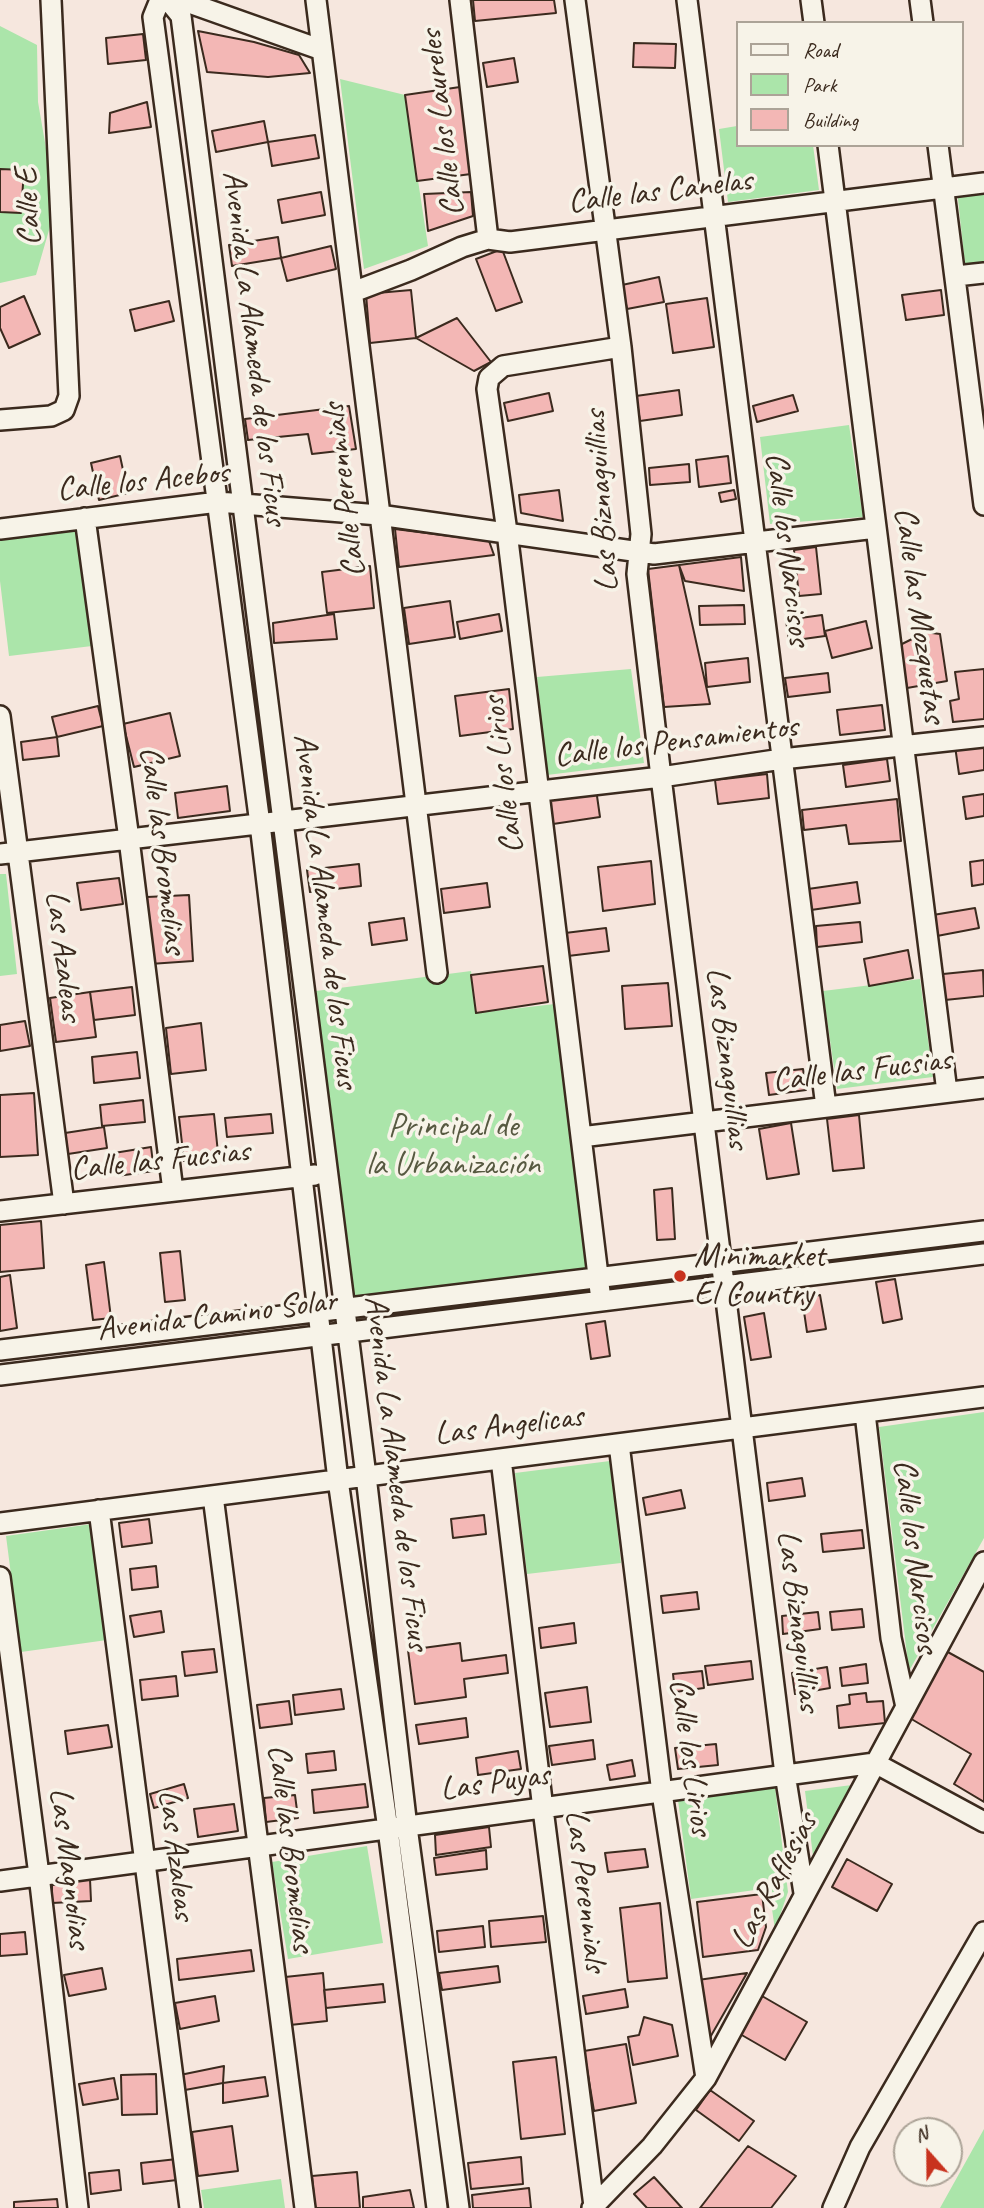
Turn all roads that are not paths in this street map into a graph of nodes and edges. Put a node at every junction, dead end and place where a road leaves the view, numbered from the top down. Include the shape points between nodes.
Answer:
1 (51, 0) edge
2 (160, 0) edge
3 (168, 0) edge
4 (181, 0) edge
5 (316, 0) edge
6 (460, 0) edge
7 (575, 0) edge
8 (687, 0) edge
9 (811, 0) edge
10 (920, 0) edge
11 (814, 21) edge
12 (923, 21) edge
13 (322, 50) junction
14 (828, 147) edge
15 (938, 147) edge
16 (984, 183) edge
17 (944, 188) junction
18 (834, 203) junction
19 (713, 219) junction
20 (605, 230) junction
21 (488, 239) junction
22 (984, 273) edge
23 (956, 276) junction
24 (353, 292) junction
25 (621, 346) junction
26 (0, 420) edge
27 (218, 502) junction
28 (242, 503) junction
29 (984, 506) edge
30 (379, 515) junction
31 (85, 518) junction
32 (876, 528) junction
33 (0, 530) edge
34 (507, 532) junction
35 (755, 542) junction
36 (640, 552) junction
37 (0, 716) edge
38 (984, 737) edge
39 (905, 747) junction
40 (782, 759) junction
41 (661, 778) junction
42 (538, 792) junction
43 (417, 806) junction
44 (282, 822) junction
45 (260, 824) junction
46 (129, 839) junction
47 (9, 853) edge
48 (437, 973) dead end
49 (984, 1088) edge
50 (947, 1092) junction
51 (825, 1107) junction
52 (702, 1122) junction
53 (581, 1137) junction
54 (326, 1174) junction
55 (302, 1177) junction
56 (173, 1191) junction
57 (64, 1204) junction
58 (0, 1211) edge
59 (984, 1231) edge
60 (984, 1254) edge
61 (722, 1264) junction
62 (598, 1278) junction
63 (725, 1285) junction
64 (601, 1300) junction
65 (345, 1308) junction
66 (319, 1311) junction
67 (347, 1332) junction
68 (321, 1335) junction
69 (0, 1350) edge
70 (0, 1375) edge
71 (984, 1397) edge
72 (865, 1413) junction
73 (742, 1428) junction
74 (619, 1444) junction
75 (501, 1459) junction
76 (366, 1476) junction
77 (338, 1480) junction
78 (213, 1496) junction
79 (99, 1510) junction
80 (0, 1523) edge
81 (984, 1562) edge
82 (0, 1577) edge
83 (906, 1707) junction
84 (875, 1763) junction
85 (785, 1774) junction
86 (662, 1793) junction
87 (543, 1809) junction
88 (984, 1822) edge
89 (398, 1828) junction
90 (257, 1847) junction
91 (145, 1861) junction
92 (39, 1875) junction
93 (0, 1881) edge
94 (804, 1893) junction
95 (984, 1931) edge
96 (706, 2078) junction
97 (593, 2207) edge
98 (78, 2208) edge
99 (190, 2208) edge
100 (305, 2208) edge
101 (437, 2208) edge
102 (459, 2208) edge
103 (833, 2208) edge

1 - 26 street, Calle E via 69,396 64,410 51,416
2 - 27 street, Avenida La Alameda de los Ficus via 153,17
3 - 28 street, Avenida La Alameda de los Ficus via 181,16
4 - 13 street
5 - 13 street, Calle Perennials
6 - 21 street, Calle los Laureles
7 - 20 street, Las Biznaguillias
8 - 19 street, Calle los Narcisos
9 - 11 street
10 - 12 street
13 - 24 street, Calle Perennials
14 - 18 street, Calle las Mozquetas
15 - 17 street
16 - 17 street, Calle las Canelas
17 - 18 street, Calle las Canelas
17 - 23 street
18 - 19 street, Calle las Canelas
18 - 32 street, Calle las Mozquetas
19 - 20 street, Calle las Canelas
19 - 35 street, Calle los Narcisos
20 - 21 street, Calle las Canelas via 510,242
20 - 25 street, Las Biznaguillias
21 - 24 street, Calle las Canelas
22 - 23 street
23 - 29 street
24 - 30 street, Calle Perennials
25 - 34 street, Calle los Lirios via 503,366 489,378 486,389
25 - 36 street, Las Biznaguillias
27 - 28 street, Calle los Acebos
27 - 31 street, Calle los Acebos
27 - 45 street, Avenida La Alameda de los Ficus
28 - 30 street, Calle los Acebos
28 - 44 street, Avenida La Alameda de los Ficus
30 - 34 street, Calle los Acebos
30 - 43 street, Calle Perennials
31 - 33 street, Calle los Acebos
31 - 46 street, Calle las Bromelias
32 - 35 street, Calle los Acebos
32 - 39 street, Calle las Mozquetas
34 - 36 street, Calle los Acebos
34 - 42 street, Calle los Lirios
35 - 36 street, Calle los Acebos
35 - 40 street, Calle los Narcisos
36 - 41 street, Las Biznaguillias via 637,574
37 - 47 street, Las Azaleas
38 - 39 street, Calle los Pensamientos
39 - 40 street, Calle los Pensamientos
39 - 50 street, Calle las Mozquetas
40 - 41 street, Calle los Pensamientos
40 - 51 street, Calle los Narcisos
41 - 42 street, Calle los Pensamientos
41 - 52 street, Las Biznaguillias
42 - 43 street, Calle los Pensamientos
42 - 53 street, Calle los Lirios
43 - 44 street, Calle los Pensamientos
43 - 48 street, Calle Perennials
44 - 45 street, Calle los Pensamientos
44 - 54 street, Avenida La Alameda de los Ficus
45 - 46 street, Calle los Pensamientos
45 - 55 street, Avenida La Alameda de los Ficus
46 - 47 street, Calle los Pensamientos
46 - 56 street, Calle las Bromelias
47 - 57 street, Las Azaleas
49 - 50 street, Calle las Fucsias
50 - 51 street, Calle las Fucsias
51 - 52 street, Calle las Fucsias
52 - 53 street, Calle las Fucsias
52 - 61 street, Las Biznaguillias
53 - 62 street, Calle los Lirios
54 - 55 street, Calle las Fucsias
54 - 65 street, Avenida La Alameda de los Ficus
55 - 56 street, Calle las Fucsias
55 - 66 street, Avenida La Alameda de los Ficus
56 - 57 street, Calle las Fucsias
57 - 58 street, Calle las Fucsias
59 - 61 street, Avenida Camino Solar
60 - 63 street, Avenida Camino Solar
61 - 62 street, Avenida Camino Solar
61 - 63 street, Las Biznaguillias
62 - 64 street, Calle los Lirios
62 - 65 street, Avenida Camino Solar
63 - 64 street, Avenida Camino Solar
63 - 73 street, Las Biznaguillias
64 - 67 street, Avenida Camino Solar
65 - 66 street, Avenida Camino Solar
65 - 67 street, Avenida La Alameda de los Ficus
66 - 68 street, Avenida La Alameda de los Ficus
66 - 69 street, Avenida Camino Solar
67 - 68 street, Avenida Camino Solar
67 - 76 street, Avenida La Alameda de los Ficus
68 - 70 street, Avenida Camino Solar
68 - 77 street, Avenida La Alameda de los Ficus
71 - 72 street, Las Angelicas
72 - 73 street, Las Angelicas
72 - 83 street, Calle los Narcisos via 891,1638
73 - 74 street, Las Angelicas
73 - 85 street, Las Biznaguillias
74 - 75 street, Las Angelicas
74 - 86 street, Calle los Lirios
75 - 76 street, Las Angelicas
75 - 87 street, Las Perennials
76 - 77 street, Las Angelicas
76 - 89 street, Avenida La Alameda de los Ficus
77 - 78 street, Las Angelicas
77 - 89 street, Avenida La Alameda de los Ficus
78 - 79 street, Las Angelicas
78 - 90 street, Calle las Bromelias
79 - 80 street, Las Angelicas
79 - 91 street, Las Azaleas
81 - 83 street, Las Raflesias
82 - 92 street, Las Magnolias
83 - 84 street, Las Raflesias
84 - 85 street, Las Puyas
84 - 88 street
84 - 94 street, Las Raflesias
85 - 86 street, Las Puyas
85 - 94 street, Las Biznaguillias
86 - 87 street, Las Puyas
86 - 96 street, Calle los Lirios
87 - 89 street, Las Puyas
87 - 97 street, Las Perennials
89 - 90 street, Las Puyas
89 - 101 street, Avenida La Alameda de los Ficus
89 - 102 street, Avenida La Alameda de los Ficus
90 - 91 street, Las Puyas
90 - 100 street, Calle las Bromelias
91 - 92 street, Las Puyas
91 - 99 street, Las Azaleas
92 - 93 street, Las Puyas
92 - 98 street, Las Magnolias
94 - 96 street, Las Raflesias
95 - 103 street via 860,2147
96 - 97 street, Las Raflesias via 652,2146

